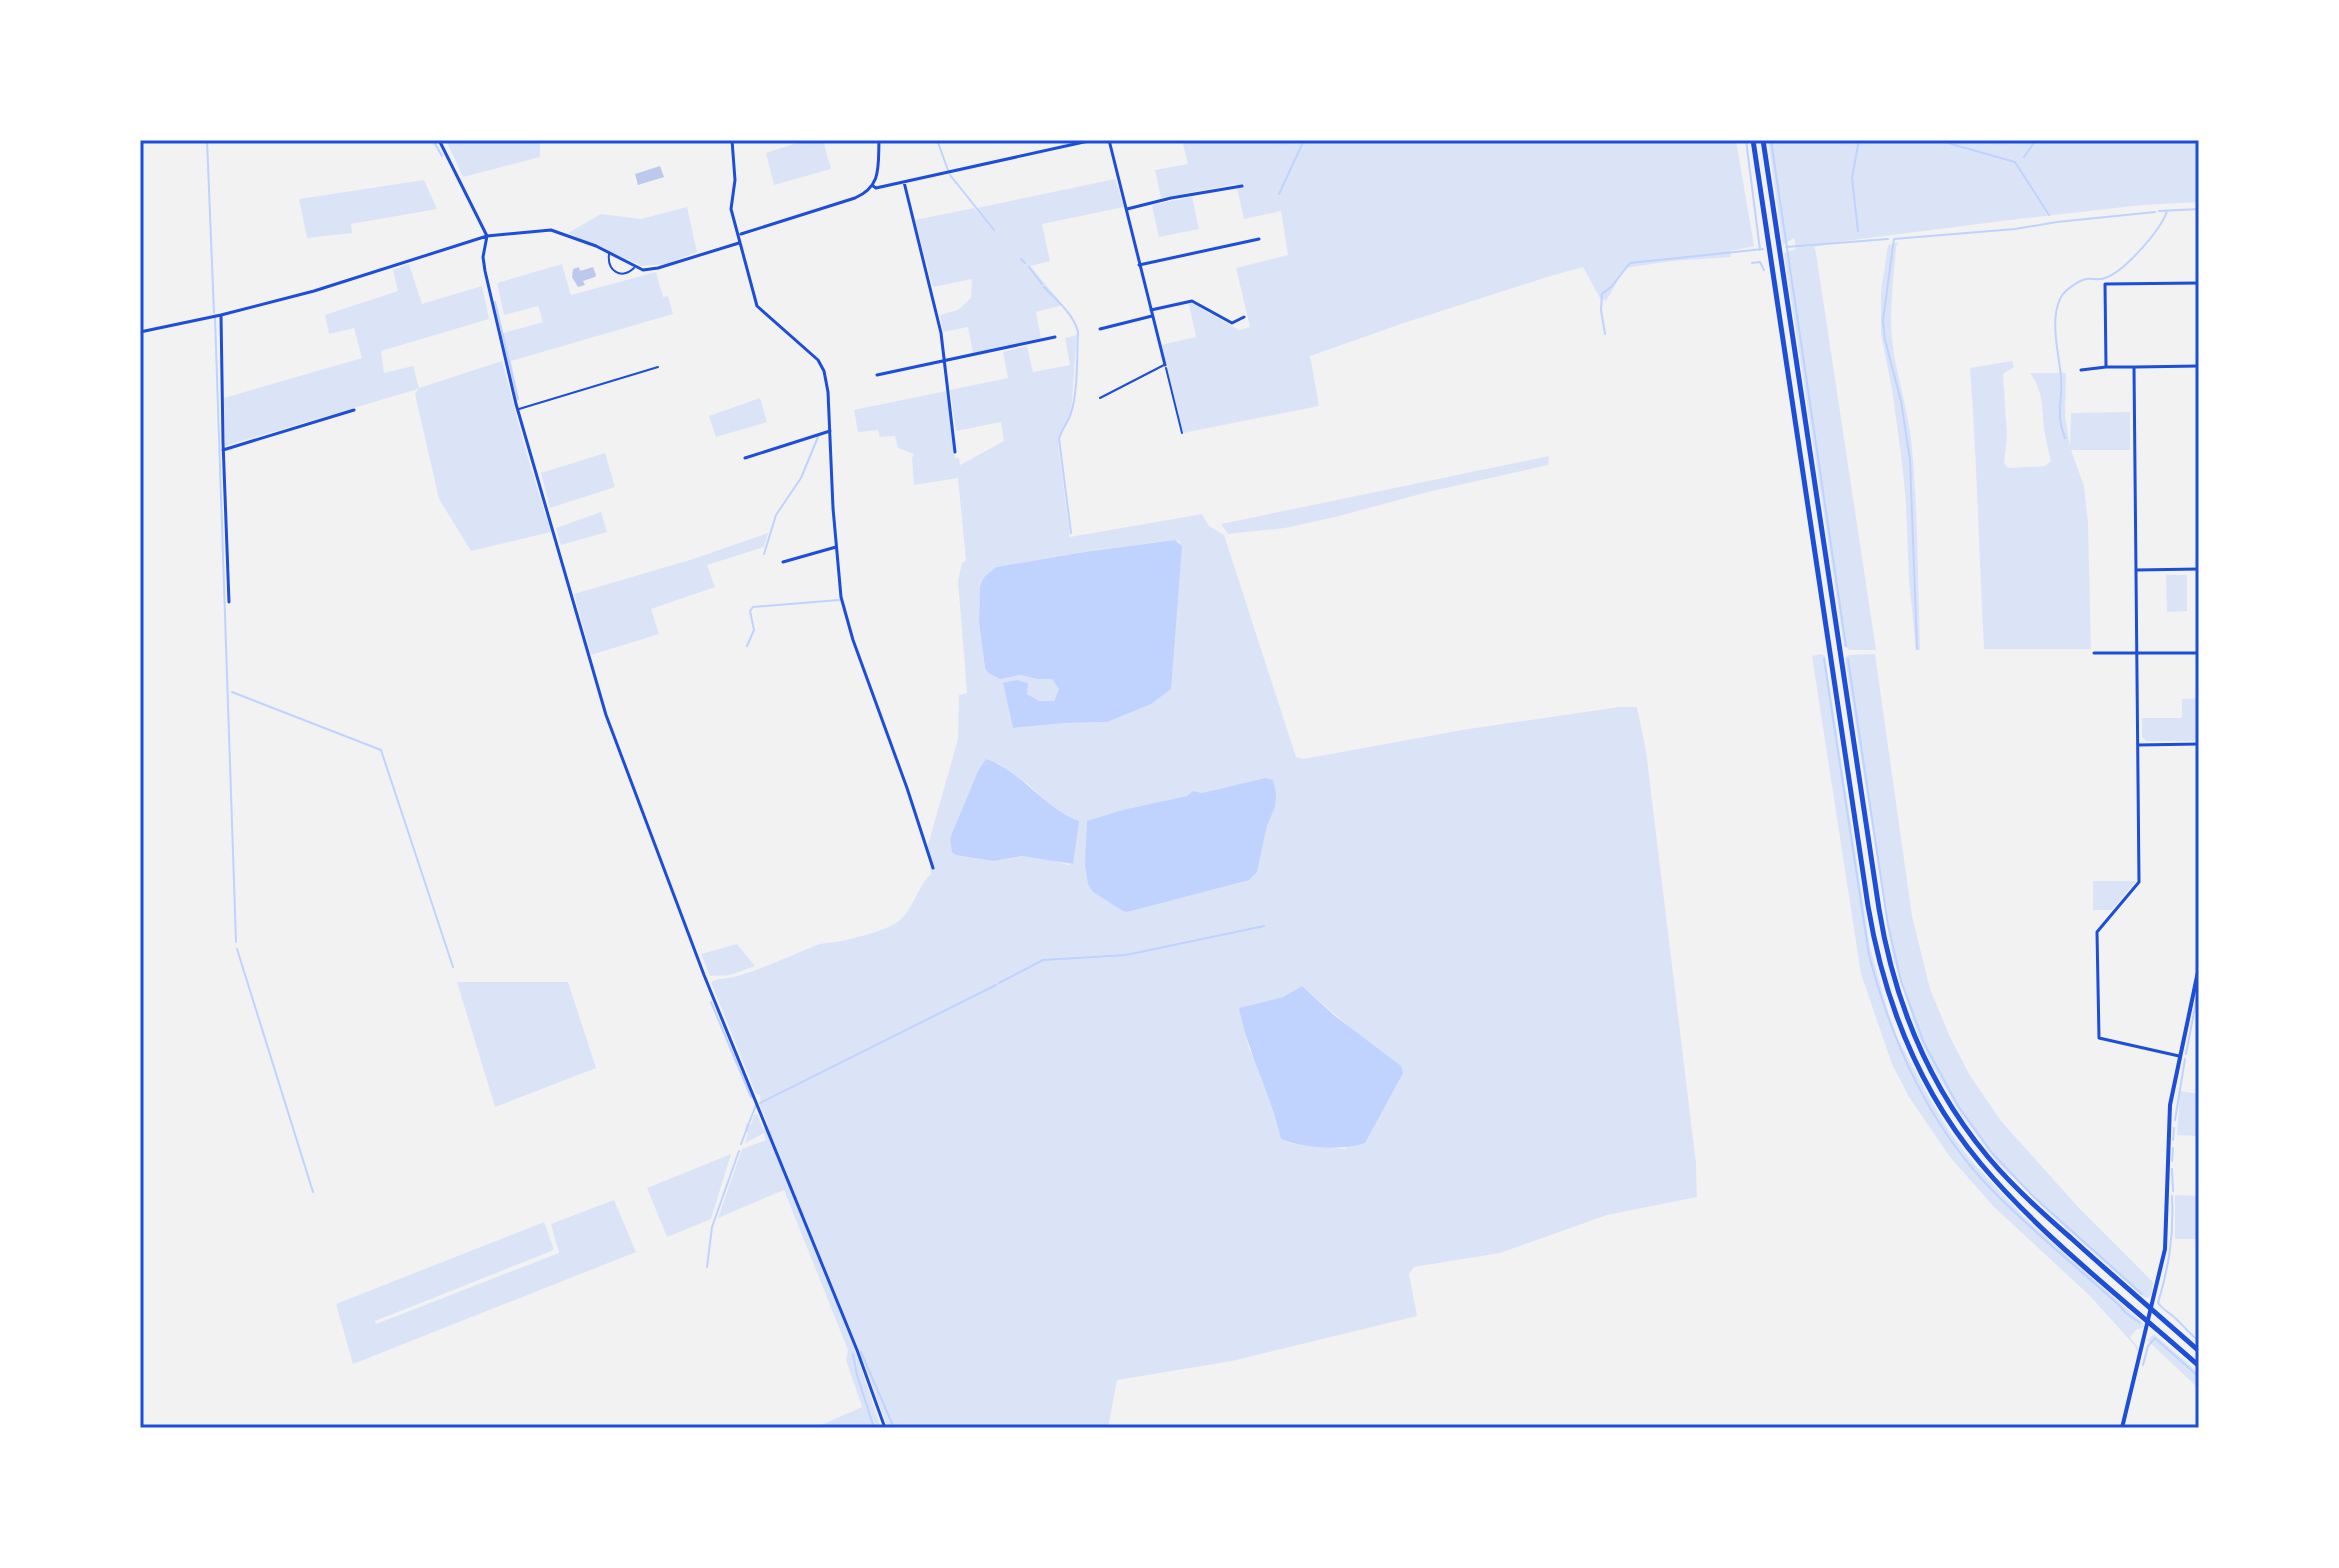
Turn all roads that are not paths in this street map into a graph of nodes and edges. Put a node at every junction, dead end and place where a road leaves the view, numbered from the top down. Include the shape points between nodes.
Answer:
1 (439, 140) edge
2 (732, 140) edge
3 (879, 140) edge
4 (1093, 140) edge
5 (1109, 140) edge
6 (1753, 140) edge
7 (1763, 140) edge
8 (904, 182) junction
9 (873, 186) junction
10 (1242, 186) dead end
11 (1127, 209) junction
12 (740, 235) junction
13 (487, 236) junction
14 (1259, 239) dead end
15 (739, 243) junction
16 (609, 253) junction
17 (1139, 265) junction
18 (634, 267) junction
19 (2199, 283) edge
20 (1151, 310) junction
21 (219, 315) junction
22 (1152, 316) junction
23 (1244, 317) dead end
24 (1100, 329) dead end
25 (140, 332) edge
26 (1055, 337) dead end
27 (945, 362) junction
28 (1165, 365) joint
29 (2199, 366) edge
30 (658, 367) dead end
31 (2106, 367) junction
32 (2134, 367) junction
33 (2081, 370) dead end
34 (877, 375) dead end
35 (1100, 398) dead end
36 (517, 409) junction
37 (354, 410) dead end
38 (830, 431) junction
39 (223, 450) junction
40 (955, 452) dead end
41 (745, 458) dead end
42 (836, 547) junction
43 (783, 562) dead end
44 (2199, 569) edge
45 (2136, 570) junction
46 (229, 602) dead end
47 (2094, 653) dead end
48 (2138, 653) junction
49 (2199, 653) edge
50 (2199, 744) edge
51 (2138, 745) junction
52 (933, 868) dead end
53 (2199, 967) edge
54 (2180, 1056) junction
55 (2151, 1310) junction
56 (2149, 1322) junction
57 (2199, 1351) edge
58 (2199, 1366) edge
59 (885, 1428) edge
60 (2122, 1428) edge

1 - 13 street
2 - 12 street via 731,209
3 - 9 street
4 - 8 street
5 - 11 street
6 - 56 main road via 1868,906 1891,1004 1927,1085 1980,1163
7 - 55 main road via 1880,918 1901,1002 1932,1074 1982,1150 2036,1207
8 - 9 street
8 - 27 street
9 - 12 street via 855,198
10 - 11 street
11 - 17 street
12 - 15 street
13 - 16 street via 551,230
13 - 21 street
13 - 36 street via 485,271
14 - 17 street
15 - 18 street via 653,269
15 - 38 street via 757,306 822,366
16 - 18 street
16 - 18 lane via 617,274
17 - 20 street
19 - 31 street via 2105,284
20 - 22 street
20 - 23 street via 1192,301 1232,323
21 - 25 street
21 - 39 street
22 - 24 street
22 - 28 street
26 - 27 street
27 - 34 street
27 - 40 street
28 - 35 lane
29 - 32 street
30 - 36 lane
31 - 32 street
31 - 33 street
32 - 45 street
36 - 59 street via 606,715
37 - 39 street
38 - 41 street
38 - 42 street
39 - 46 street
42 - 43 street
42 - 52 street via 841,597 853,640
44 - 45 street
45 - 48 street
47 - 48 street
48 - 49 street
48 - 51 street
50 - 51 street
51 - 54 street via 2139,882 2097,932 2099,1038
53 - 54 street
54 - 55 street via 2170,1105 2167,1235
55 - 56 street
55 - 57 main road
56 - 58 main road
56 - 60 street

